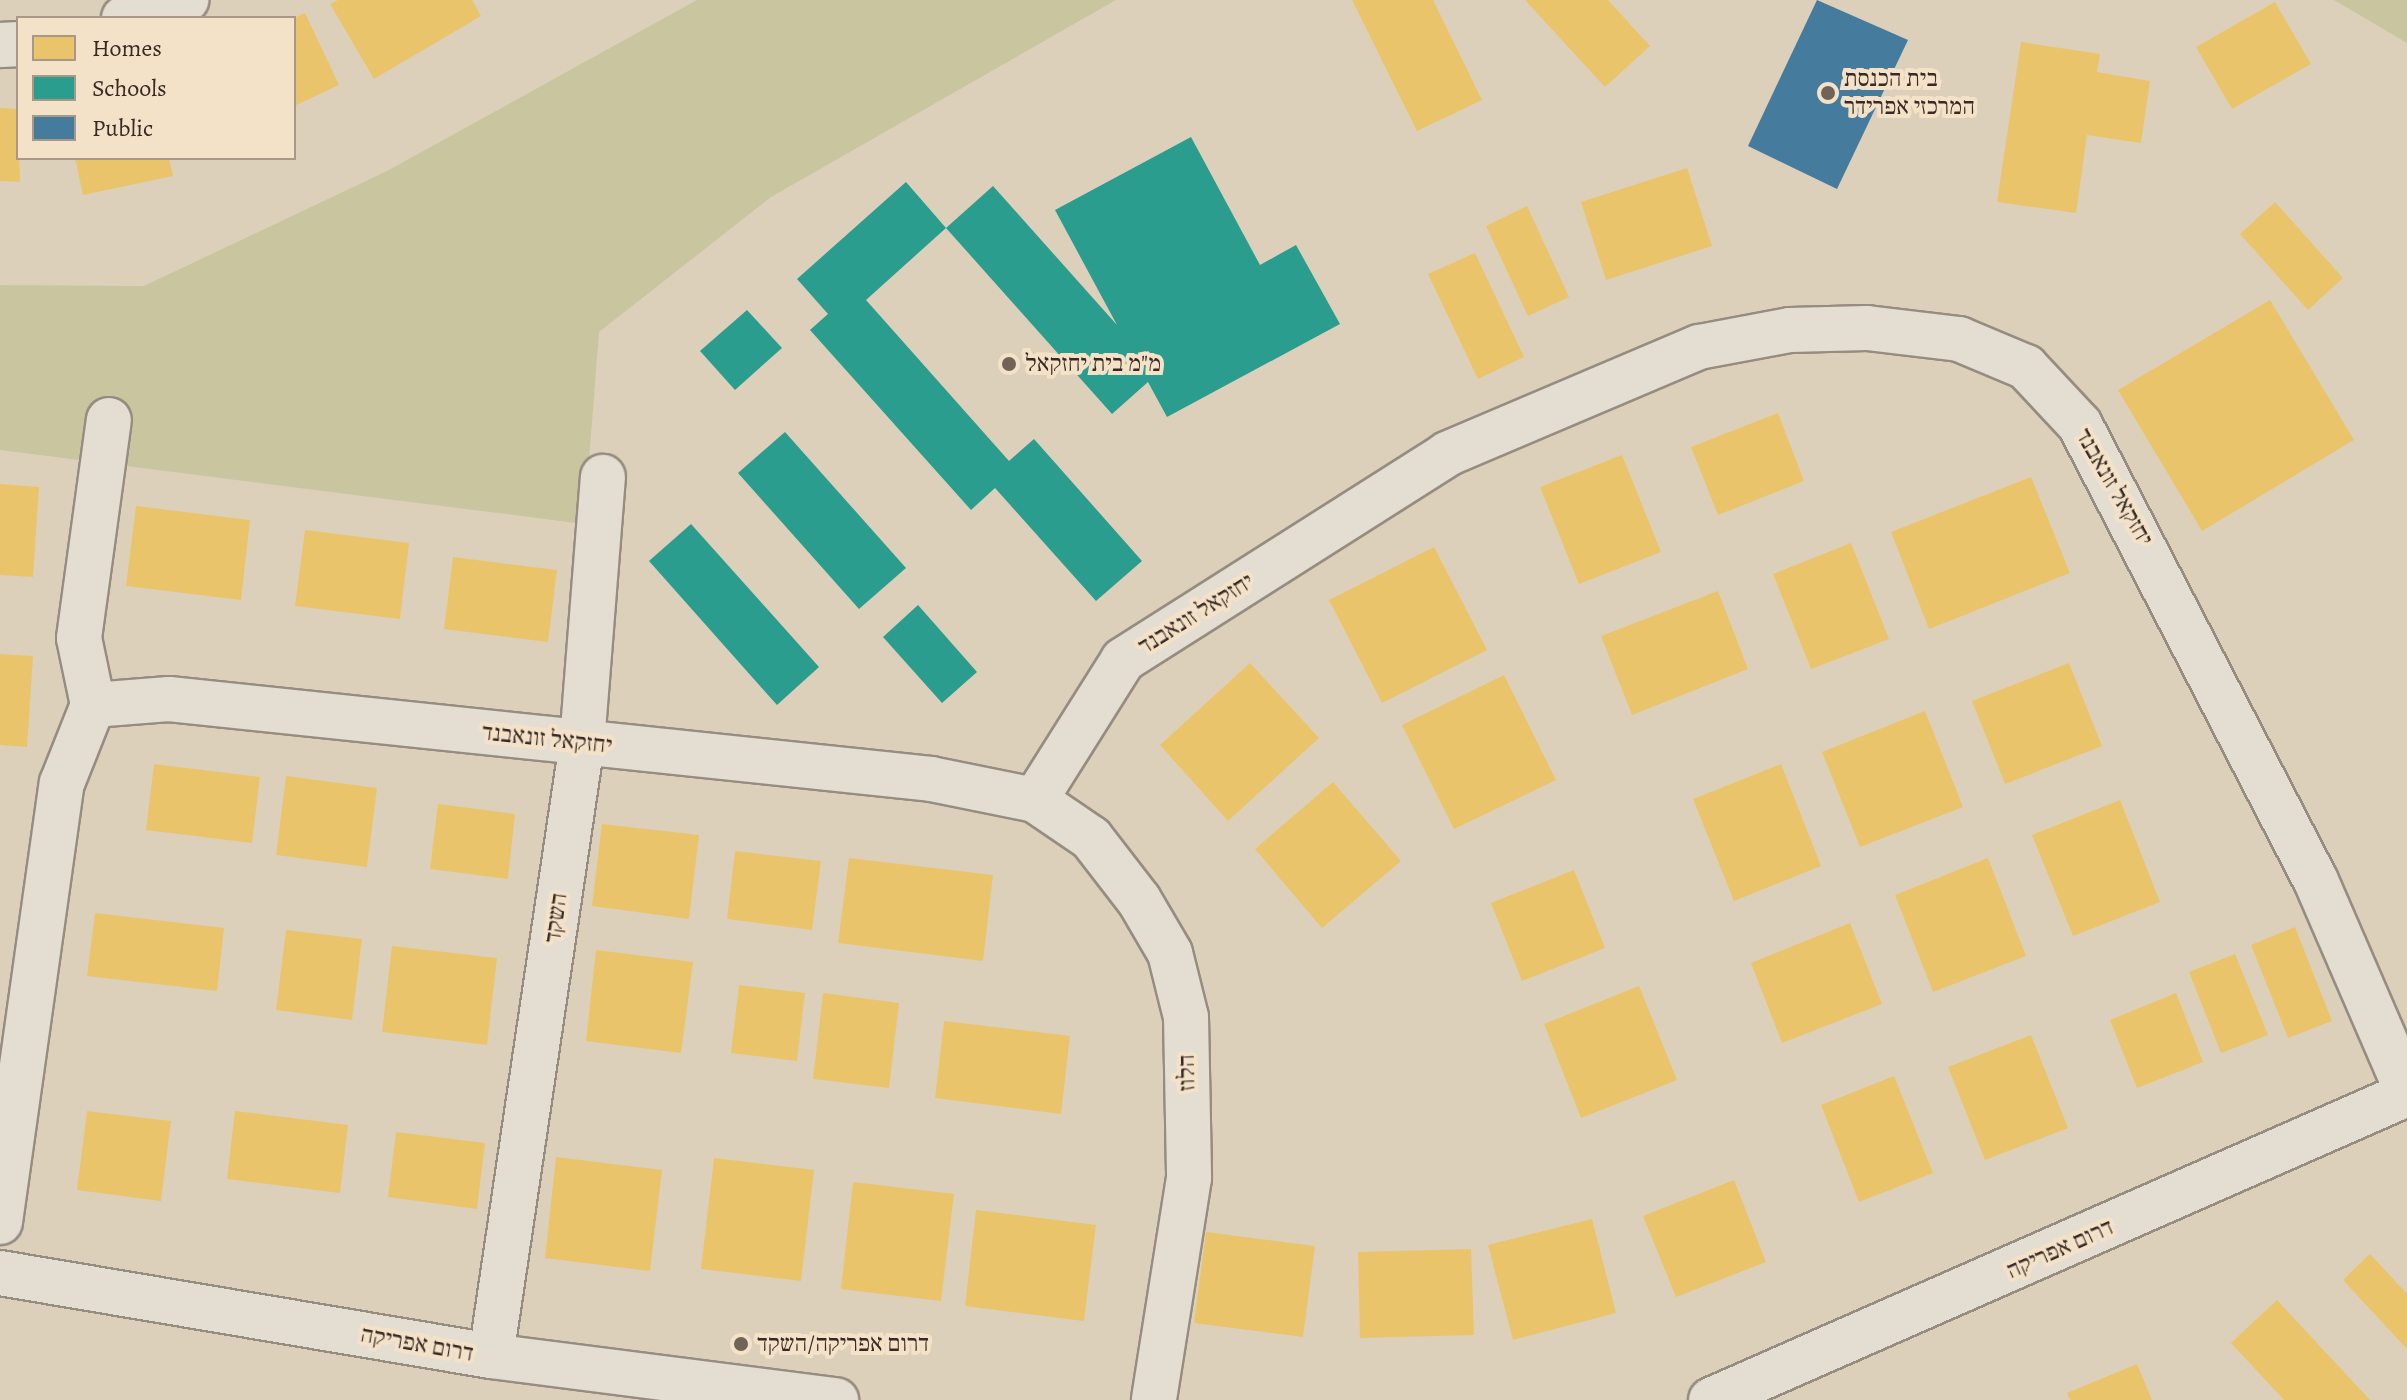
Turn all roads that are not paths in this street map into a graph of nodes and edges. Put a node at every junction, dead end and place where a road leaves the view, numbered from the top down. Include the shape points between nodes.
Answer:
1 (186, 0) edge
2 (131, 16) edge
3 (109, 420) dead end
4 (603, 477) dead end
5 (93, 705) junction
6 (582, 743) junction
7 (1035, 800) junction
8 (2407, 1093) edge
9 (0, 1222) edge
10 (0, 1273) edge
11 (491, 1356) junction
12 (836, 1400) edge
13 (1154, 1400) edge
14 (1711, 1400) edge

1 - 2 street
3 - 5 street via 79,638
4 - 6 street, השקד
5 - 6 street, יחזקאל זונאבנד via 169,699
5 - 9 street via 62,783
6 - 7 street, יחזקאל זונאבנד via 931,779
6 - 11 street, השקד
7 - 8 street, יחזקאל זונאבנד via 1123,660 1447,454 1699,347 1790,330 1867,328 1959,339 2026,367 2080,425 2316,881
7 - 13 street, הלוז via 1091,838 1139,900 1170,953 1186,1017 1189,1178
8 - 14 street, דרום אפריקה
10 - 11 street, דרום אפריקה
11 - 12 street, דרום אפריקה

